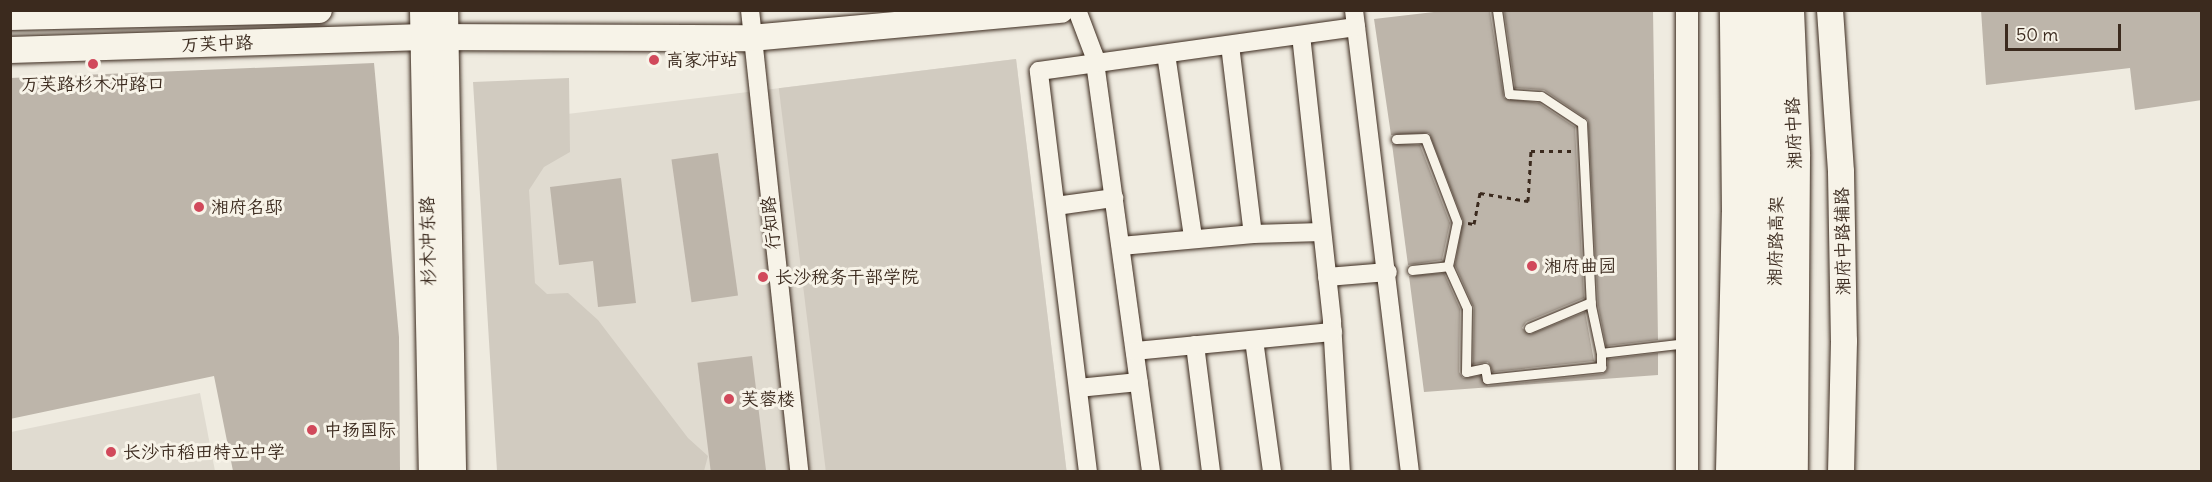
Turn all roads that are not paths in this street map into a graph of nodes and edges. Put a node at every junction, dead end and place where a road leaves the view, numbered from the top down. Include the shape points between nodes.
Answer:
1 (319, 10) edge
2 (423, 10) edge
3 (445, 10) edge
4 (750, 10) edge
5 (1061, 10) edge
6 (1077, 10) edge
7 (1497, 10) edge
8 (1688, 10) edge
9 (1734, 10) edge
10 (1745, 10) edge
11 (1750, 10) edge
12 (1772, 10) edge
13 (1789, 10) edge
14 (1830, 10) edge
15 (10, 17) edge
16 (1355, 19) edge
17 (1301, 35) junction
18 (435, 37) junction
19 (751, 38) junction
20 (1230, 45) junction
21 (10, 50) edge
22 (1166, 54) junction
23 (1095, 64) junction
24 (1753, 75) junction
25 (1778, 103) junction
26 (1396, 139) dead end
27 (1114, 198) junction
28 (1056, 206) junction
29 (1323, 232) junction
30 (1253, 234) junction
31 (1193, 237) junction
32 (1121, 246) junction
33 (1449, 266) junction
34 (1412, 270) dead end
35 (1388, 272) junction
36 (1327, 277) junction
37 (1591, 302) junction
38 (1529, 328) dead end
39 (1333, 333) junction
40 (1254, 340) junction
41 (1689, 343) junction
42 (1195, 345) junction
43 (1135, 351) junction
44 (1601, 353) junction
45 (1139, 382) junction
46 (1078, 388) junction
47 (432, 471) edge
48 (453, 471) edge
49 (799, 471) edge
50 (1088, 471) edge
51 (1151, 471) edge
52 (1211, 471) edge
53 (1272, 471) edge
54 (1341, 471) edge
55 (1410, 471) edge
56 (1687, 471) edge
57 (1730, 471) edge
58 (1750, 471) edge
59 (1773, 471) edge
60 (1794, 471) edge
61 (1841, 471) edge

1 - 15 main road, 万芙中路
2 - 18 main road, 杉木冲东路
3 - 18 main road, 杉木冲东路
4 - 19 street, 行知路
5 - 19 main road, 万芙中路
6 - 23 street
7 - 37 lane via 1509,94 1541,96 1582,123
8 - 41 street
9 - 57 main road via 1736,213
10 - 24 highway
11 - 24 highway, 湘府路高架
12 - 25 highway, 湘府路高架
13 - 25 highway
13 - 60 main road, 湘府中路 via 1796,156
14 - 61 main road, 湘府中路辅路 via 1841,172
16 - 17 street
16 - 35 street
17 - 20 street
17 - 29 street
18 - 19 main road, 万芙中路
18 - 21 main road, 万芙中路
18 - 47 main road, 杉木冲东路
18 - 48 main road, 杉木冲东路
19 - 49 street, 行知路
20 - 22 street
20 - 30 street
22 - 23 street
22 - 31 street
23 - 27 street
23 - 28 street via 1039,71
24 - 58 highway, 湘府路高架
25 - 59 highway, 湘府路高架
26 - 33 lane via 1425,138 1457,222
27 - 28 street
27 - 32 street
28 - 46 street
29 - 30 street
29 - 36 street
30 - 31 street
31 - 32 street
32 - 43 street
33 - 34 lane
33 - 44 lane via 1467,308 1466,372 1485,368 1487,379 1602,368
35 - 36 street
35 - 55 street
36 - 39 street
37 - 38 lane
37 - 44 lane
39 - 40 street
39 - 54 street
40 - 42 street
40 - 53 street
41 - 44 lane
41 - 56 street
42 - 43 street
42 - 52 street
43 - 45 street
45 - 46 street
45 - 51 street
46 - 50 street

